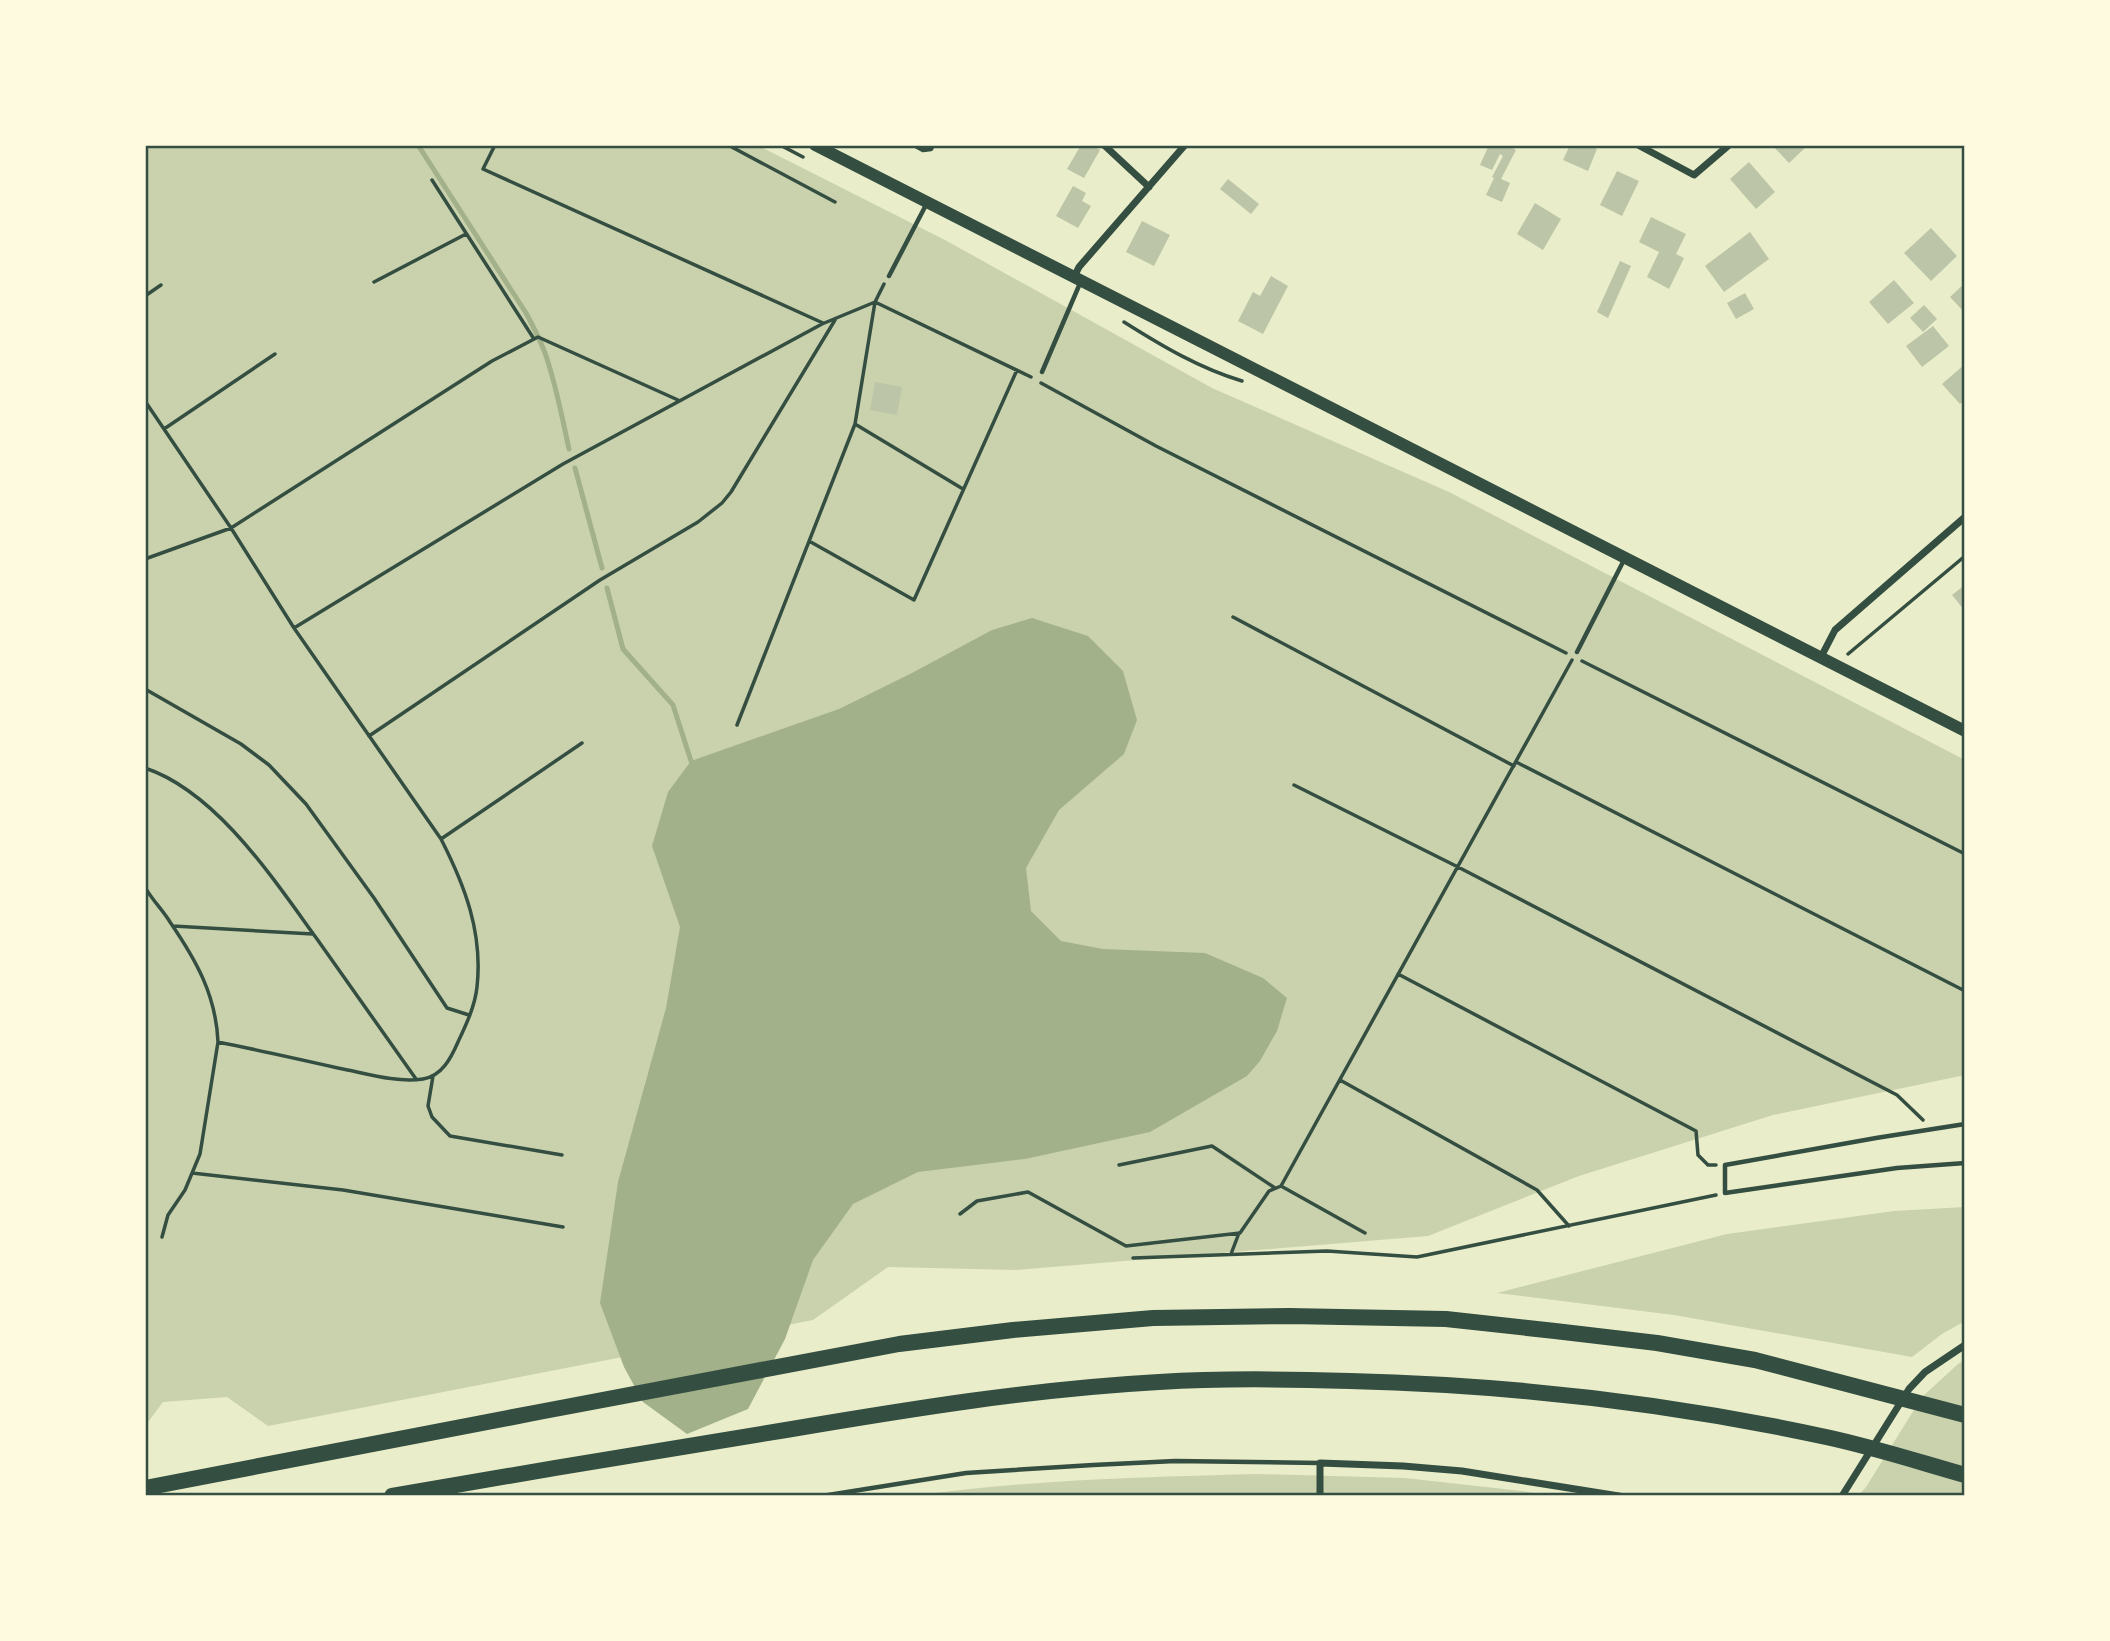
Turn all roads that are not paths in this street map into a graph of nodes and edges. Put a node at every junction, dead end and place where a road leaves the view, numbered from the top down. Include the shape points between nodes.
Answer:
1 (815, 145) edge
2 (914, 145) edge
3 (933, 145) edge
4 (1104, 145) edge
5 (1185, 145) edge
6 (1638, 145) edge
7 (1729, 145) edge
8 (1149, 187) junction
9 (927, 202) junction
10 (889, 276) road end
11 (1077, 279) junction
12 (1042, 372) dead end
13 (1965, 517) edge
14 (1626, 558) junction
15 (1575, 654) road end
16 (1821, 657) junction
17 (1965, 731) edge
18 (1965, 1124) edge
19 (1965, 1163) edge
20 (1965, 1345) edge
21 (1965, 1415) edge
22 (1320, 1463) junction
23 (1965, 1475) edge
24 (145, 1489) edge
25 (1320, 1494) edge
26 (392, 1496) edge
27 (822, 1496) edge
28 (1619, 1496) edge
29 (1842, 1496) edge

1 - 9 main road
2 - 3 lane via 923,150
4 - 8 street
5 - 8 street
6 - 7 street via 1694,175
8 - 11 street via 1079,267
9 - 10 lane
9 - 11 main road
11 - 12 lane
11 - 14 main road
13 - 16 street via 1835,630
14 - 15 lane
14 - 16 main road
16 - 17 main road
18 - 19 lane via 1726,1165 1725,1193
20 - 29 street via 1925,1372 1909,1390
21 - 24 highway via 1755,1360 1657,1343 1446,1319 1153,1318 899,1344
22 - 25 street
22 - 27 lane via 1175,1461 966,1473
22 - 28 street via 1462,1471
23 - 26 highway via 1830,1438 1662,1408 1433,1383 1294,1379 1024,1392

